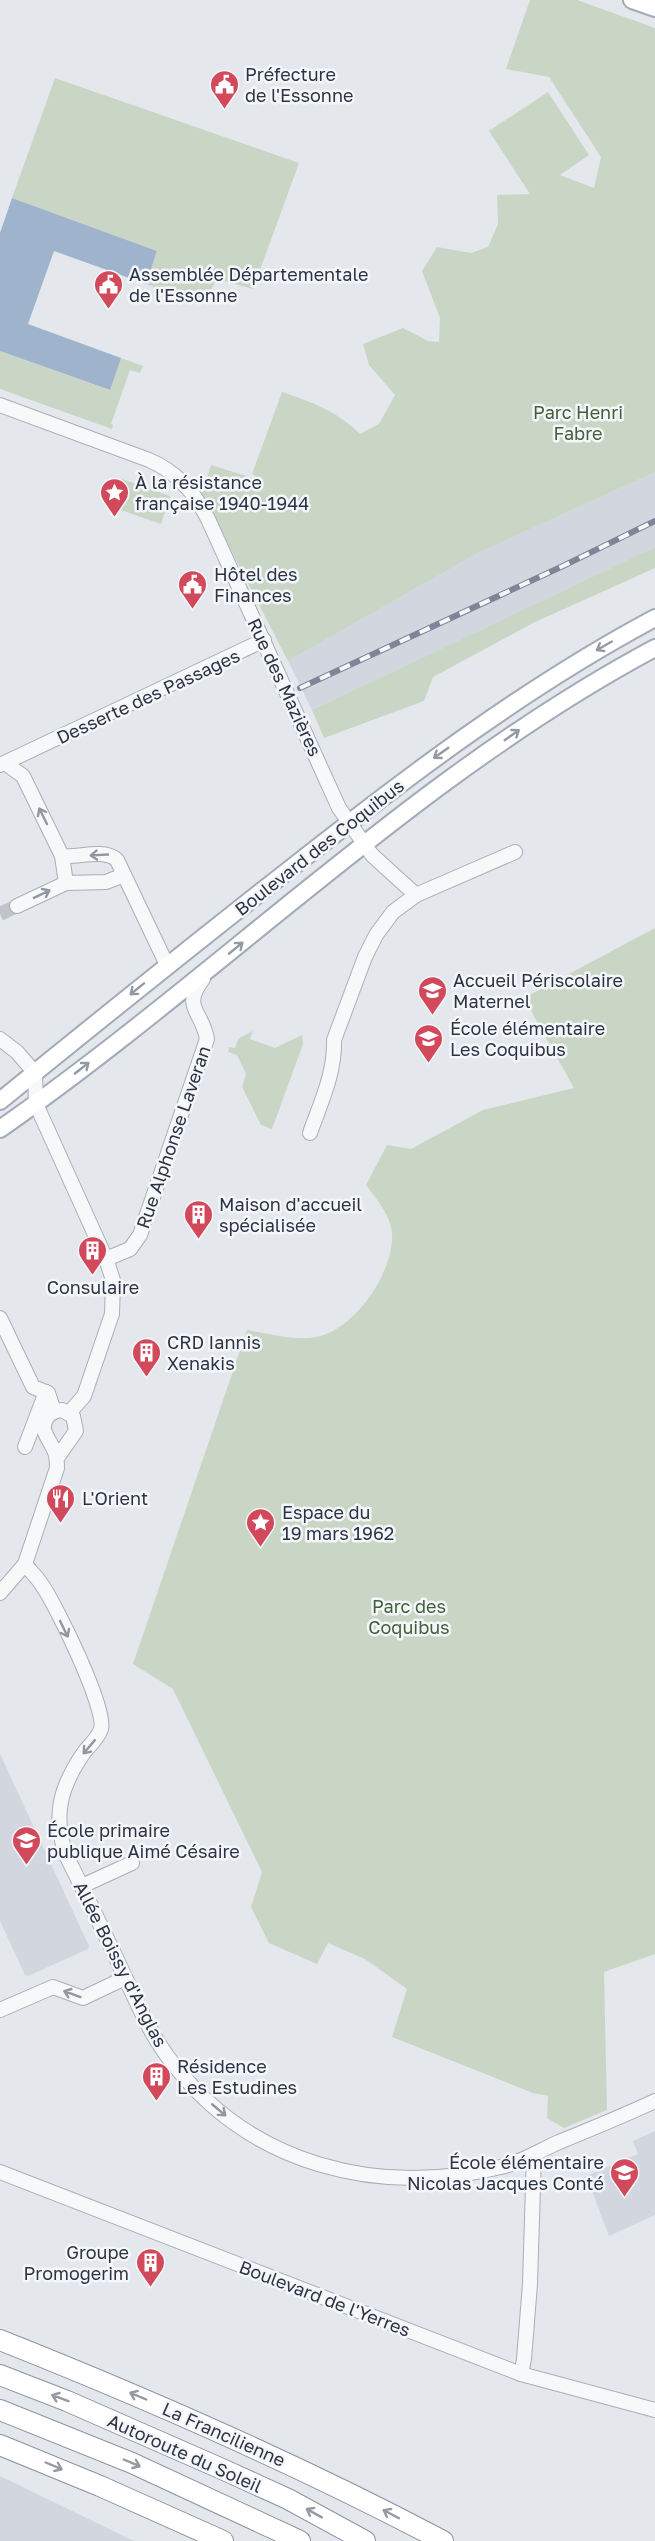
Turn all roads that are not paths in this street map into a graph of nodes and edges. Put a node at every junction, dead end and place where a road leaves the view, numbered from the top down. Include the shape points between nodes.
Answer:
1 (632, 0) edge
2 (655, 8) edge
3 (0, 405) edge
4 (655, 618) edge
5 (264, 640) junction
6 (655, 648) edge
7 (33, 751) junction
8 (2, 764) edge
9 (23, 776) junction
10 (348, 824) junction
11 (364, 844) junction
12 (515, 852) dead end
13 (62, 856) junction
14 (124, 875) junction
15 (66, 883) junction
16 (416, 895) junction
17 (17, 906) tunnel mouth
18 (167, 965) junction
19 (210, 970) junction
20 (0, 1039) edge
21 (34, 1073) junction
22 (0, 1101) edge
23 (36, 1104) junction
24 (0, 1129) edge
25 (310, 1132) dead end
26 (106, 1259) junction
27 (0, 1318) edge
28 (46, 1392) junction
29 (54, 1412) junction
30 (69, 1413) junction
31 (58, 1442) junction
32 (25, 1447) dead end
33 (25, 1564) junction
34 (0, 1593) edge
35 (132, 1863) dead end
36 (82, 1886) junction
37 (125, 1978) junction
38 (0, 2010) edge
39 (655, 2101) edge
40 (534, 2154) junction
41 (0, 2172) edge
42 (0, 2340) edge
43 (521, 2374) junction
44 (0, 2375) edge
45 (0, 2410) edge
46 (655, 2410) edge
47 (0, 2445) edge
48 (223, 2541) edge
49 (300, 2541) edge
50 (365, 2541) edge
51 (443, 2541) edge

1 - 2 main road
3 - 5 street, Rue des Mazières via 164,466 180,479 200,504
4 -> 10 main road, Boulevard des Coquibus via 603,645 522,696 428,761
5 - 7 street, Desserte des Passages
5 - 10 street, Rue des Mazières
11 -> 6 main road, Boulevard des Coquibus via 539,715
7 - 8 street, Desserte des Passages
7 - 9 street
8 - 9 street
13 -> 9 street
10 - 11 street, Rue des Mazières
10 - 18 main road, Boulevard des Coquibus
11 - 16 street, Rue des Mazières
19 -> 11 main road, Boulevard des Coquibus
12 - 16 street
14 -> 13 street via 111,855
13 - 15 street
14 - 15 street via 106,882
14 - 18 street
17 -> 15 street
16 - 25 street via 393,912 375,935 365,957 334,1040 331,1074
18 -> 21 main road, Boulevard des Coquibus
23 -> 19 main road, Boulevard des Coquibus
19 - 26 street, Rue Alphonse Laveran via 193,991 191,1001 207,1039 140,1235 130,1249
20 - 21 street
21 - 22 main road, Boulevard des Coquibus
21 - 23 street
23 - 24 main road, Boulevard des Coquibus
23 - 26 street
26 - 30 street via 113,1280 112,1314 84,1396
27 - 28 street via 33,1387
28 - 29 street
28 - 32 street
29 - 30 street
29 - 31 street via 47,1417 45,1435
30 - 31 street via 76,1431 72,1438
31 - 33 street via 57,1468
33 - 34 street
33 -> 36 street, Allée Boissy d'Anglas via 43,1586 95,1694 101,1715 97,1738 69,1776 58,1817 59,1836
35 - 36 street
36 - 37 street, Allée Boissy d'Anglas
37 -> 38 street via 83,1998 53,1987
37 -> 40 street, Allée Boissy d'Anglas via 149,2028 191,2084 220,2112 286,2154 323,2167 405,2178 449,2177 507,2165
39 - 40 street, Allée Boissy d'Anglas
40 - 43 street via 530,2284
41 - 43 street, Boulevard de l'Yerres
51 -> 42 highway, La Francilienne via 200,2422
43 - 46 street, Boulevard de l'Yerres
50 -> 44 highway, Autoroute du Soleil via 232,2473 67,2400
45 -> 49 highway, Autoroute du Soleil via 132,2463
47 -> 48 highway

